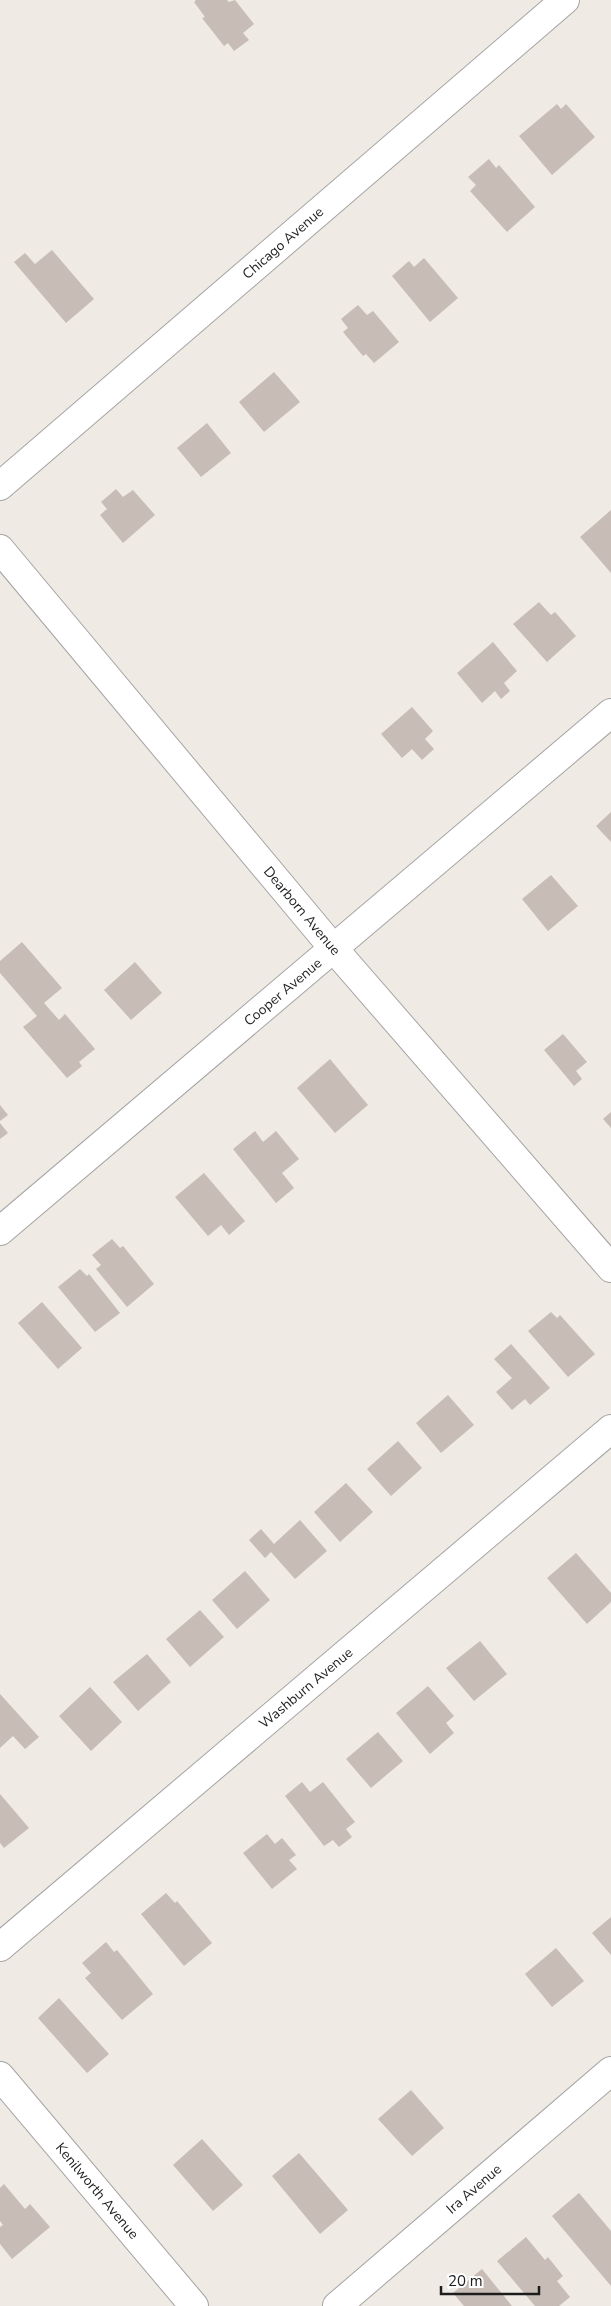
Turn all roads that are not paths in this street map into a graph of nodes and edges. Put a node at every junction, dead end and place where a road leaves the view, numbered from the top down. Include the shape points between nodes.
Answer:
1 (565, 0) edge
2 (0, 486) edge
3 (0, 549) edge
4 (611, 713) edge
5 (334, 949) junction
6 (0, 1231) edge
7 (611, 1268) edge
8 (611, 1429) edge
9 (0, 1947) edge
10 (611, 2071) edge
11 (0, 2076) edge
12 (194, 2306) edge
13 (337, 2306) edge

1 - 2 street, Chicago Avenue
3 - 5 street, Dearborn Avenue
4 - 5 street, Cooper Avenue
5 - 6 street, Cooper Avenue
5 - 7 street, Dearborn Avenue
8 - 9 street, Washburn Avenue
10 - 13 street, Ira Avenue
11 - 12 street, Kenilworth Avenue

